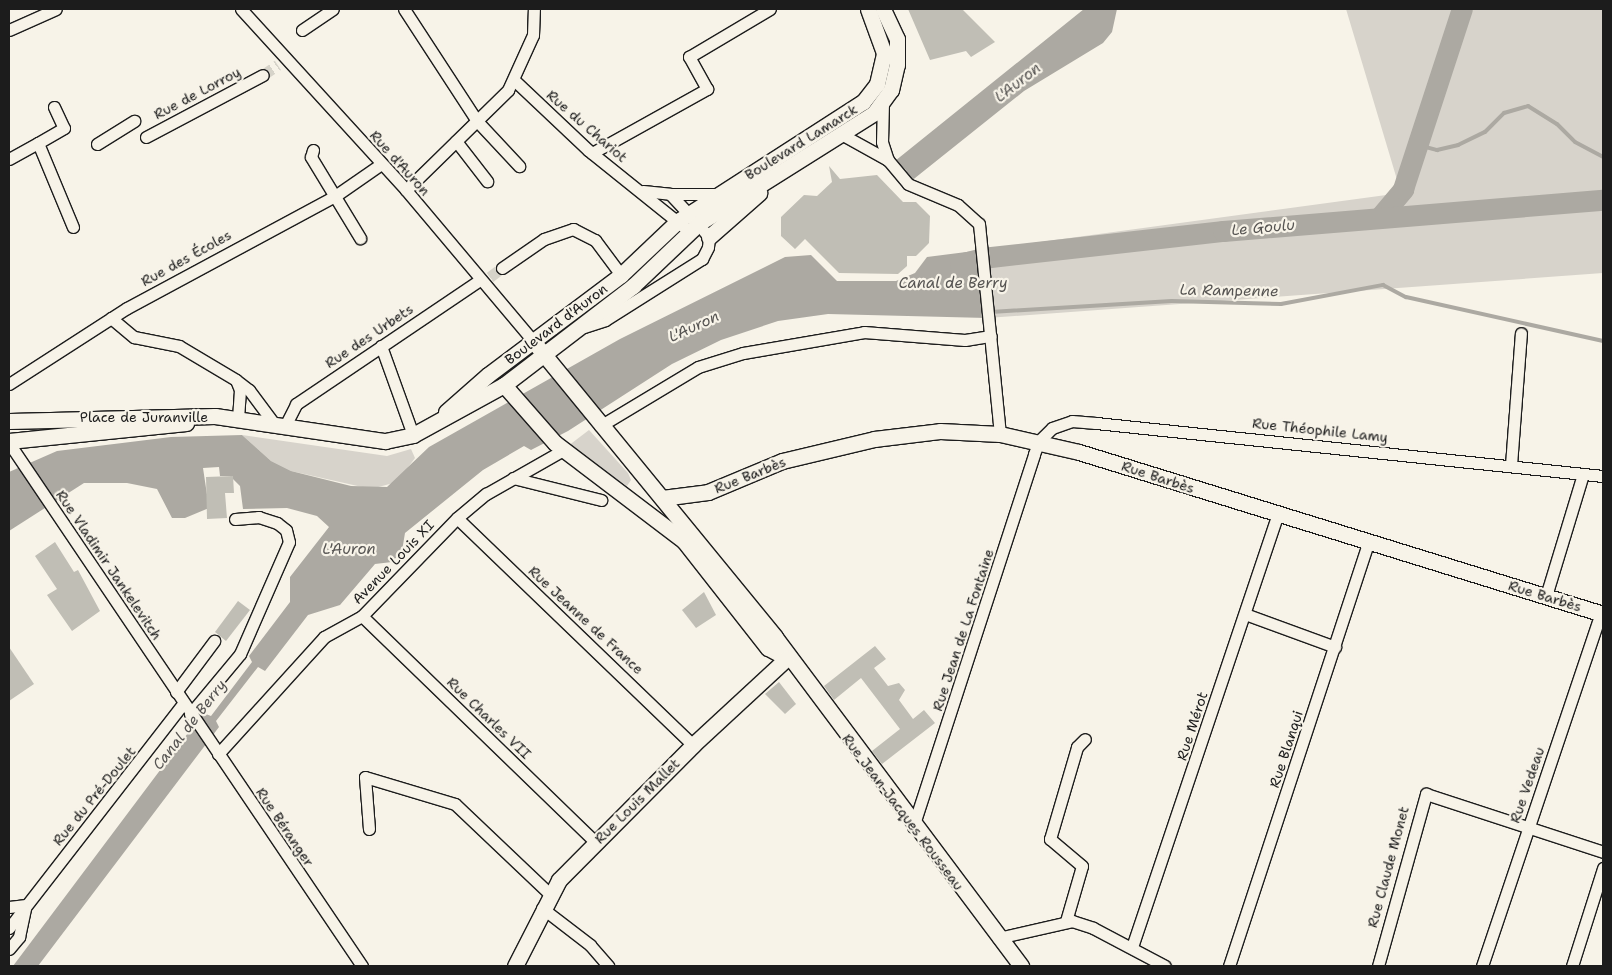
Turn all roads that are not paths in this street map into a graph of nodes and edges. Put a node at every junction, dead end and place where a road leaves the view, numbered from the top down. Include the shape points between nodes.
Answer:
1 (56, 9) edge
2 (241, 9) edge
3 (333, 9) edge
4 (404, 9) edge
5 (534, 9) edge
6 (770, 9) edge
7 (868, 9) edge
8 (883, 9) edge
9 (9, 30) edge
10 (302, 30) dead end
11 (263, 75) tunnel mouth
12 (514, 80) junction
13 (883, 102) junction
14 (54, 107) dead end
15 (134, 121) dead end
16 (477, 121) junction
17 (841, 134) junction
18 (146, 137) dead end
19 (456, 141) junction
20 (38, 142) junction
21 (97, 144) dead end
22 (313, 150) dead end
23 (592, 153) junction
24 (9, 159) edge
25 (890, 163) junction
26 (382, 164) junction
27 (792, 164) junction
28 (519, 166) dead end
29 (486, 181) dead end
30 (406, 190) junction
31 (644, 191) junction
32 (670, 194) junction
33 (718, 194) junction
34 (335, 196) junction
35 (688, 223) junction
36 (73, 227) dead end
37 (709, 237) junction
38 (360, 238) dead end
39 (502, 268) tunnel mouth
40 (621, 275) junction
41 (484, 280) junction
42 (111, 318) junction
43 (574, 330) junction
44 (1521, 333) dead end
45 (990, 336) junction
46 (527, 345) junction
47 (381, 346) junction
48 (542, 354) junction
49 (236, 380) junction
50 (9, 384) edge
51 (504, 384) junction
52 (215, 416) junction
53 (12, 419) edge
54 (238, 419) junction
55 (597, 422) junction
56 (431, 424) junction
57 (280, 426) junction
58 (1000, 434) junction
59 (413, 435) junction
60 (1039, 441) junction
61 (9, 442) edge
62 (559, 446) junction
63 (1511, 464) junction
64 (1583, 474) junction
65 (1603, 476) edge
66 (513, 478) junction
67 (643, 479) junction
68 (625, 494) junction
69 (601, 500) dead end
70 (677, 511) junction
71 (1278, 514) junction
72 (457, 518) junction
73 (235, 519) dead end
74 (1369, 542) junction
75 (1546, 596) junction
76 (1602, 613) edge
77 (1245, 614) junction
78 (362, 616) junction
79 (214, 642) dead end
80 (1335, 646) junction
81 (787, 658) junction
82 (176, 692) junction
83 (183, 704) junction
84 (192, 717) junction
85 (1085, 739) dead end
86 (693, 745) junction
87 (218, 754) junction
88 (913, 827) junction
89 (1529, 827) junction
90 (369, 829) dead end
91 (595, 842) junction
92 (1603, 852) edge
93 (1603, 868) edge
94 (550, 894) junction
95 (26, 905) junction
96 (9, 907) edge
97 (542, 908) junction
98 (1066, 922) junction
99 (9, 928) edge
100 (998, 938) junction
101 (1132, 947) junction
102 (9, 949) edge
103 (362, 966) edge
104 (515, 966) edge
105 (608, 966) edge
106 (1021, 966) edge
107 (1165, 966) edge
108 (1230, 966) edge
109 (1378, 966) edge
110 (1482, 966) edge
111 (1572, 966) edge

1 - 9 street
2 - 26 street, Rue d'Auron via 282,62
3 - 10 street
4 - 16 street
5 - 12 street via 533,35
6 - 23 street via 689,57 707,89
7 - 33 main road, Boulevard Lamarck via 884,53 877,84 863,102
8 - 13 main road, Boulevard Lamarck via 897,39 898,52 896,77
11 - 18 street, Rue de Lorroy
12 - 16 street
12 - 23 street, Rue du Chariot
13 - 17 main road, Boulevard Lamarck
13 - 25 street via 882,142
14 - 20 street via 64,128
15 - 21 street
16 - 19 street
16 - 28 street
17 - 25 street
17 - 27 main road, Boulevard Lamarck
19 - 29 street
19 - 30 street
20 - 24 street
20 - 36 street
22 - 34 street via 311,157
23 - 31 street, Rue du Chariot
25 - 45 street via 908,184 958,205 979,224
26 - 30 street, Rue d'Auron
26 - 34 street, Rue des Écoles
27 - 35 main road, Boulevard Lamarck
27 - 37 main road, Boulevard Lamarck
30 - 41 street, Rue d'Auron
31 - 32 street, Rue du Chariot
31 - 35 street, Rue du Chariot
32 - 33 street, Rue du Chariot
32 - 35 street, Rue du Chariot
33 - 35 main road, Boulevard Lamarck
34 - 38 street
34 - 42 street, Rue des Écoles via 223,254
35 - 37 street, Rue du Chariot
35 - 40 main road, Boulevard d'Auron
35 - 43 main road, Boulevard d'Auron via 633,286
37 - 43 street, Boulevard d'Auron via 702,259 686,271 605,320
39 - 40 street via 544,239 573,229 595,240
40 - 46 main road, Boulevard d'Auron
41 - 46 street, Rue d'Auron
41 - 47 street, Rue des Urbets
42 - 49 street via 134,337 180,346
42 - 50 street, Rue des Écoles
43 - 48 main road, Boulevard d'Auron
44 - 63 street
45 - 55 street via 965,340 864,332 743,353 698,367
45 - 58 street
46 - 48 main road, Rue Jean-Jacques Rousseau
46 - 51 main road
46 - 56 main road, Boulevard d'Auron
47 - 57 street, Rue des Urbets via 296,404
47 - 59 street
48 - 51 main road, Boulevard d'Auron
48 - 55 main road, Rue Jean-Jacques Rousseau
49 - 54 street via 240,390
49 - 57 street
51 - 56 main road, Boulevard d'Auron
51 - 62 main road, Rue Jean-Jacques Rousseau
52 - 53 main road, Place de Juranville
52 - 54 main road, Boulevard d'Auron
52 - 61 main road, Place de Juranville via 162,428
54 - 57 main road, Boulevard d'Auron
55 - 67 main road, Rue Jean-Jacques Rousseau
56 - 59 main road, Boulevard d'Auron
57 - 59 main road, Boulevard d'Auron via 385,440
58 - 60 main road, Rue Barbès
58 - 70 main road, Rue Barbès via 940,431 828,448 782,461 708,492
60 - 63 street, Rue Théophile Lamy via 1052,428 1080,422
60 - 71 main road, Rue Barbès
60 - 88 street, Rue Jean de La Fontaine
61 - 82 street, Rue Vladimir Jankelevitch
62 - 66 street, Avenue Louis XI
62 - 68 main road, Rue Jean-Jacques Rousseau
63 - 64 street, Rue Théophile Lamy
64 - 65 street, Rue Théophile Lamy
64 - 75 street
66 - 69 street
66 - 72 street, Avenue Louis XI
67 - 68 main road
67 - 70 main road, Rue Jean-Jacques Rousseau
68 - 70 main road, Rue Jean-Jacques Rousseau
68 - 70 main road, Rue Jean-Jacques Rousseau
70 - 81 main road, Rue Jean-Jacques Rousseau
71 - 74 main road, Rue Barbès
71 - 77 street, Rue Mérot
72 - 78 street, Avenue Louis XI
72 - 86 street, Rue Jeanne de France
73 - 84 street via 258,517 277,523 286,530 289,542 240,654
74 - 75 main road, Rue Barbès
74 - 80 street, Rue Blanqui
75 - 76 main road, Rue Barbès
76 - 89 street, Rue Vedeau
77 - 80 street
77 - 101 street, Rue Mérot
78 - 87 street, Avenue Louis XI via 324,637
78 - 91 street, Rue Charles VII
79 - 82 street
80 - 108 street, Rue Blanqui
81 - 86 main road, Rue Louis Mallet
81 - 88 main road, Rue Jean-Jacques Rousseau
82 - 83 street, Rue Vladimir Jankelevitch
83 - 84 street, Rue Béranger
83 - 95 street, Rue du Pré-Doulet
84 - 87 street, Rue Béranger
85 - 98 street via 1077,746 1050,839 1082,866
86 - 91 main road, Rue Louis Mallet
87 - 103 street, Rue Béranger
88 - 100 main road, Rue Jean-Jacques Rousseau
89 - 92 street
89 - 109 street, Rue Claude Monet via 1430,794 1424,795
89 - 110 street, Rue Vedeau
90 - 94 street via 365,776 455,804
91 - 94 main road, Rue Louis Mallet
93 - 111 street
94 - 97 main road, Rue Louis Mallet
95 - 96 street
95 - 99 street, Rue du Pré-Doulet
95 - 102 street, Rue du Pré-Doulet via 19,937
97 - 104 main road, Rue Louis Mallet
97 - 105 street via 590,945
98 - 100 street
98 - 101 street via 1093,928
100 - 106 main road, Rue Jean-Jacques Rousseau
101 - 107 street

